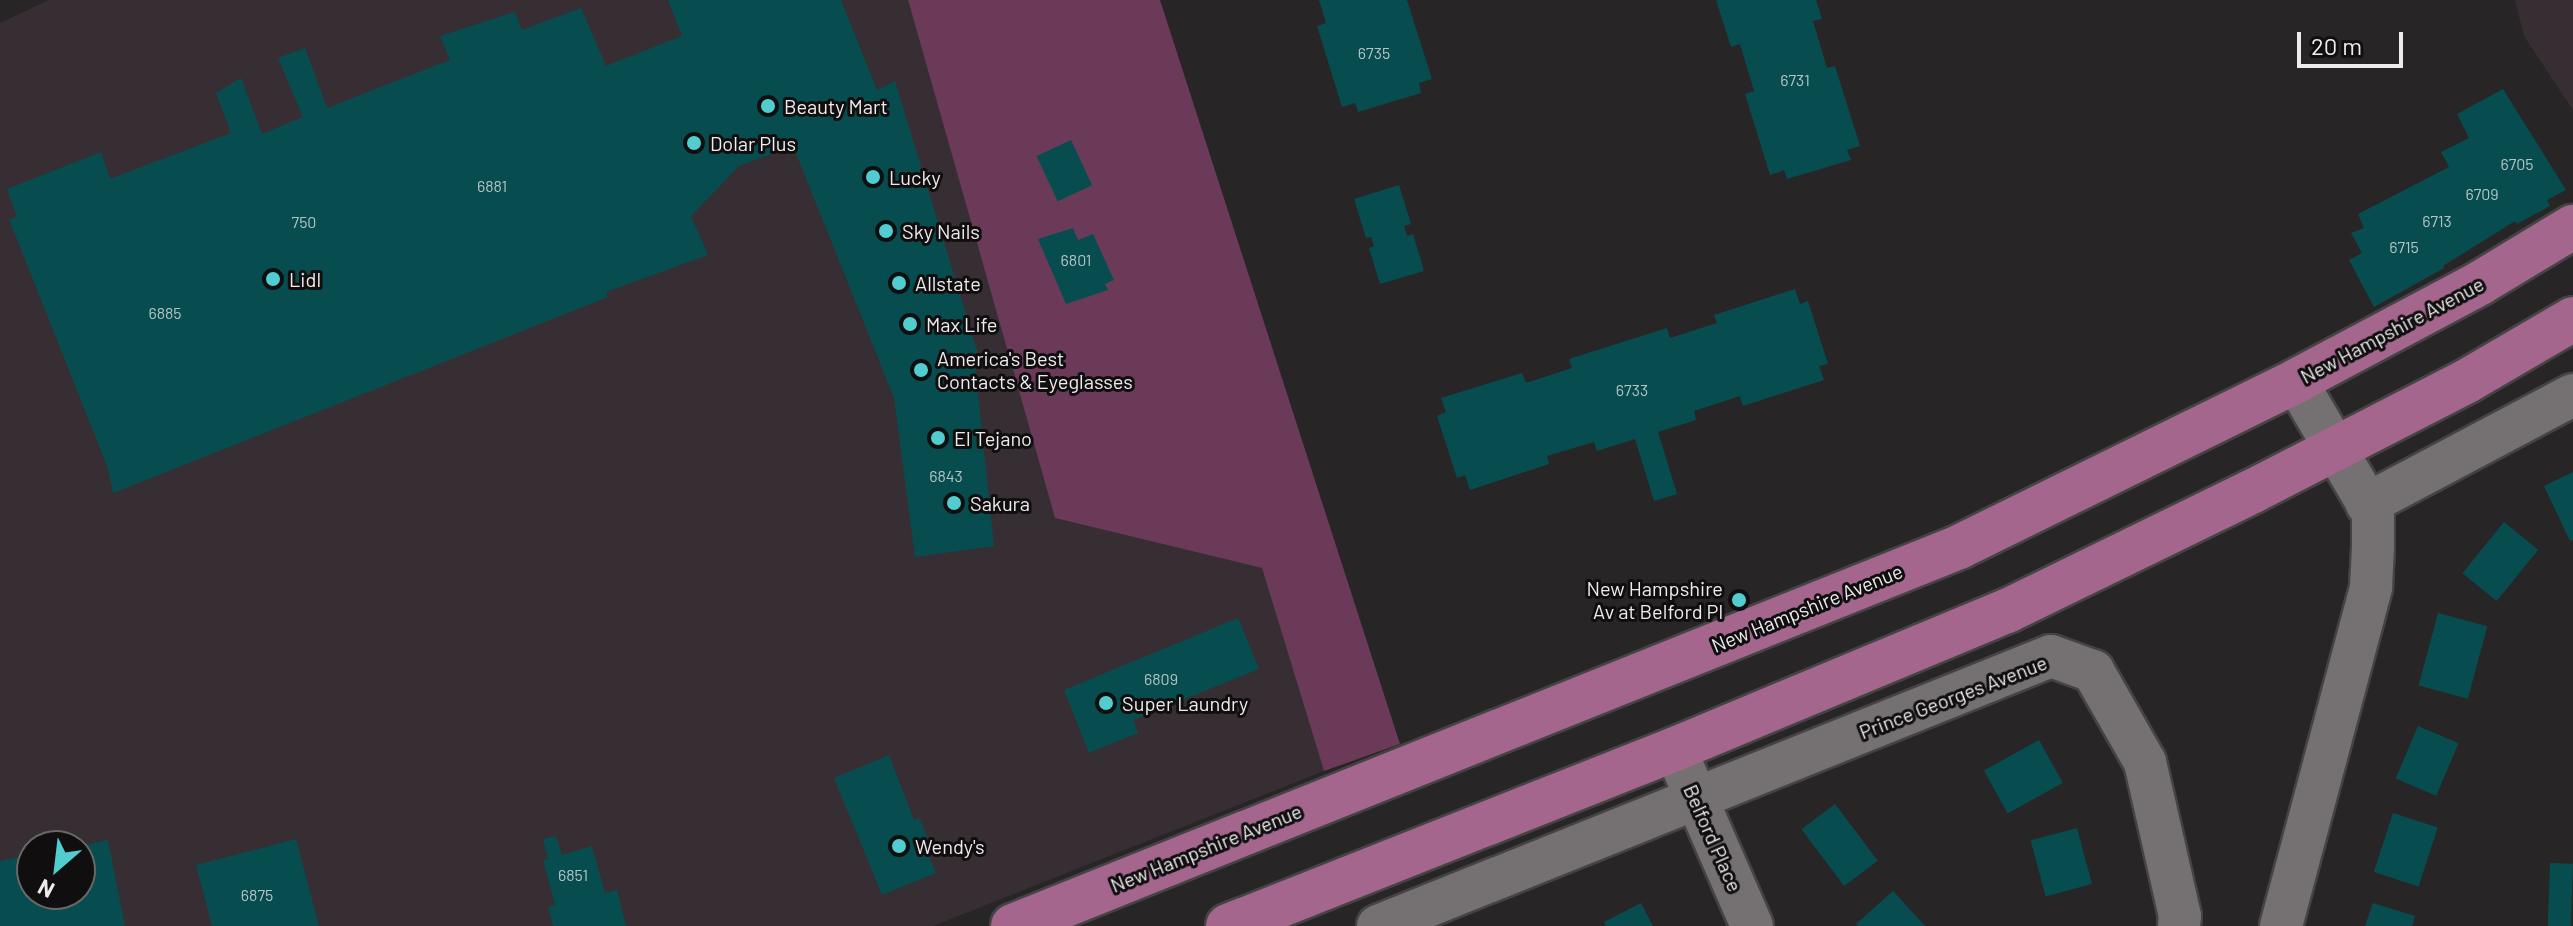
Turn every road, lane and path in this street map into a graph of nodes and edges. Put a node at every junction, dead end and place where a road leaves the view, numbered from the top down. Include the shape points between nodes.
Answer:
1 (2573, 227) edge
2 (2573, 319) edge
3 (2296, 381) junction
4 (2573, 395) edge
5 (2334, 449) junction
6 (2367, 504) junction
7 (1675, 749) junction
8 (1695, 800) junction
9 (1013, 926) edge
10 (1228, 926) edge
11 (1378, 926) edge
12 (1752, 926) edge
13 (2179, 926) edge
14 (2281, 926) edge

1 - 3 main road, New Hampshire Avenue
2 - 5 main road
3 - 5 street
3 - 9 main road, New Hampshire Avenue via 1959,547
4 - 6 street
5 - 6 street
5 - 7 main road via 2007,611
6 - 14 street via 2373,513 2371,587
7 - 8 street, Belford Place
7 - 10 main road
8 - 11 street
8 - 12 street, Belford Place
8 - 13 street, Prince Georges Avenue via 2051,656 2093,671 2145,762

